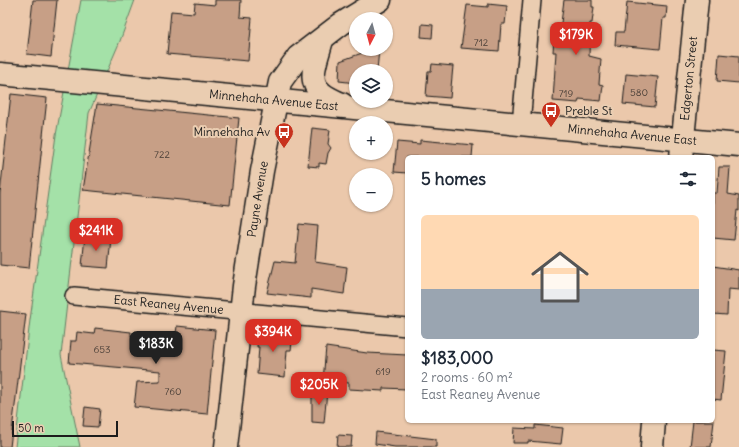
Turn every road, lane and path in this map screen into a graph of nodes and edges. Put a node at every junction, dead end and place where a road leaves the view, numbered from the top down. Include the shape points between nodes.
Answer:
1 (380, 0) edge
2 (532, 0) edge
3 (697, 0) edge
4 (322, 40) junction
5 (0, 74) edge
6 (274, 101) junction
7 (349, 106) edge
8 (349, 108) edge
9 (354, 108) edge
10 (522, 124) junction
11 (739, 145) edge
12 (682, 148) edge
13 (74, 296) dead end
14 (241, 312) junction
15 (405, 327) edge
16 (654, 423) edge
17 (226, 447) edge
18 (652, 447) edge

1 - 4 street, Payne Avenue via 341,24
2 - 10 street
3 - 12 street, Edgerton Street
4 - 6 street, Payne Avenue via 298,58 285,74
4 - 7 street via 313,76 316,89 327,98
5 - 6 street, Minnehaha Avenue East
6 - 8 street, Minnehaha Avenue East
6 - 14 street, Payne Avenue
9 - 10 street, Minnehaha Avenue East
10 - 12 street, Minnehaha Avenue East
11 - 12 street, Minnehaha Avenue East
13 - 14 street, East Reaney Avenue
14 - 15 street, East Reaney Avenue
14 - 17 street, Payne Avenue
16 - 18 street

